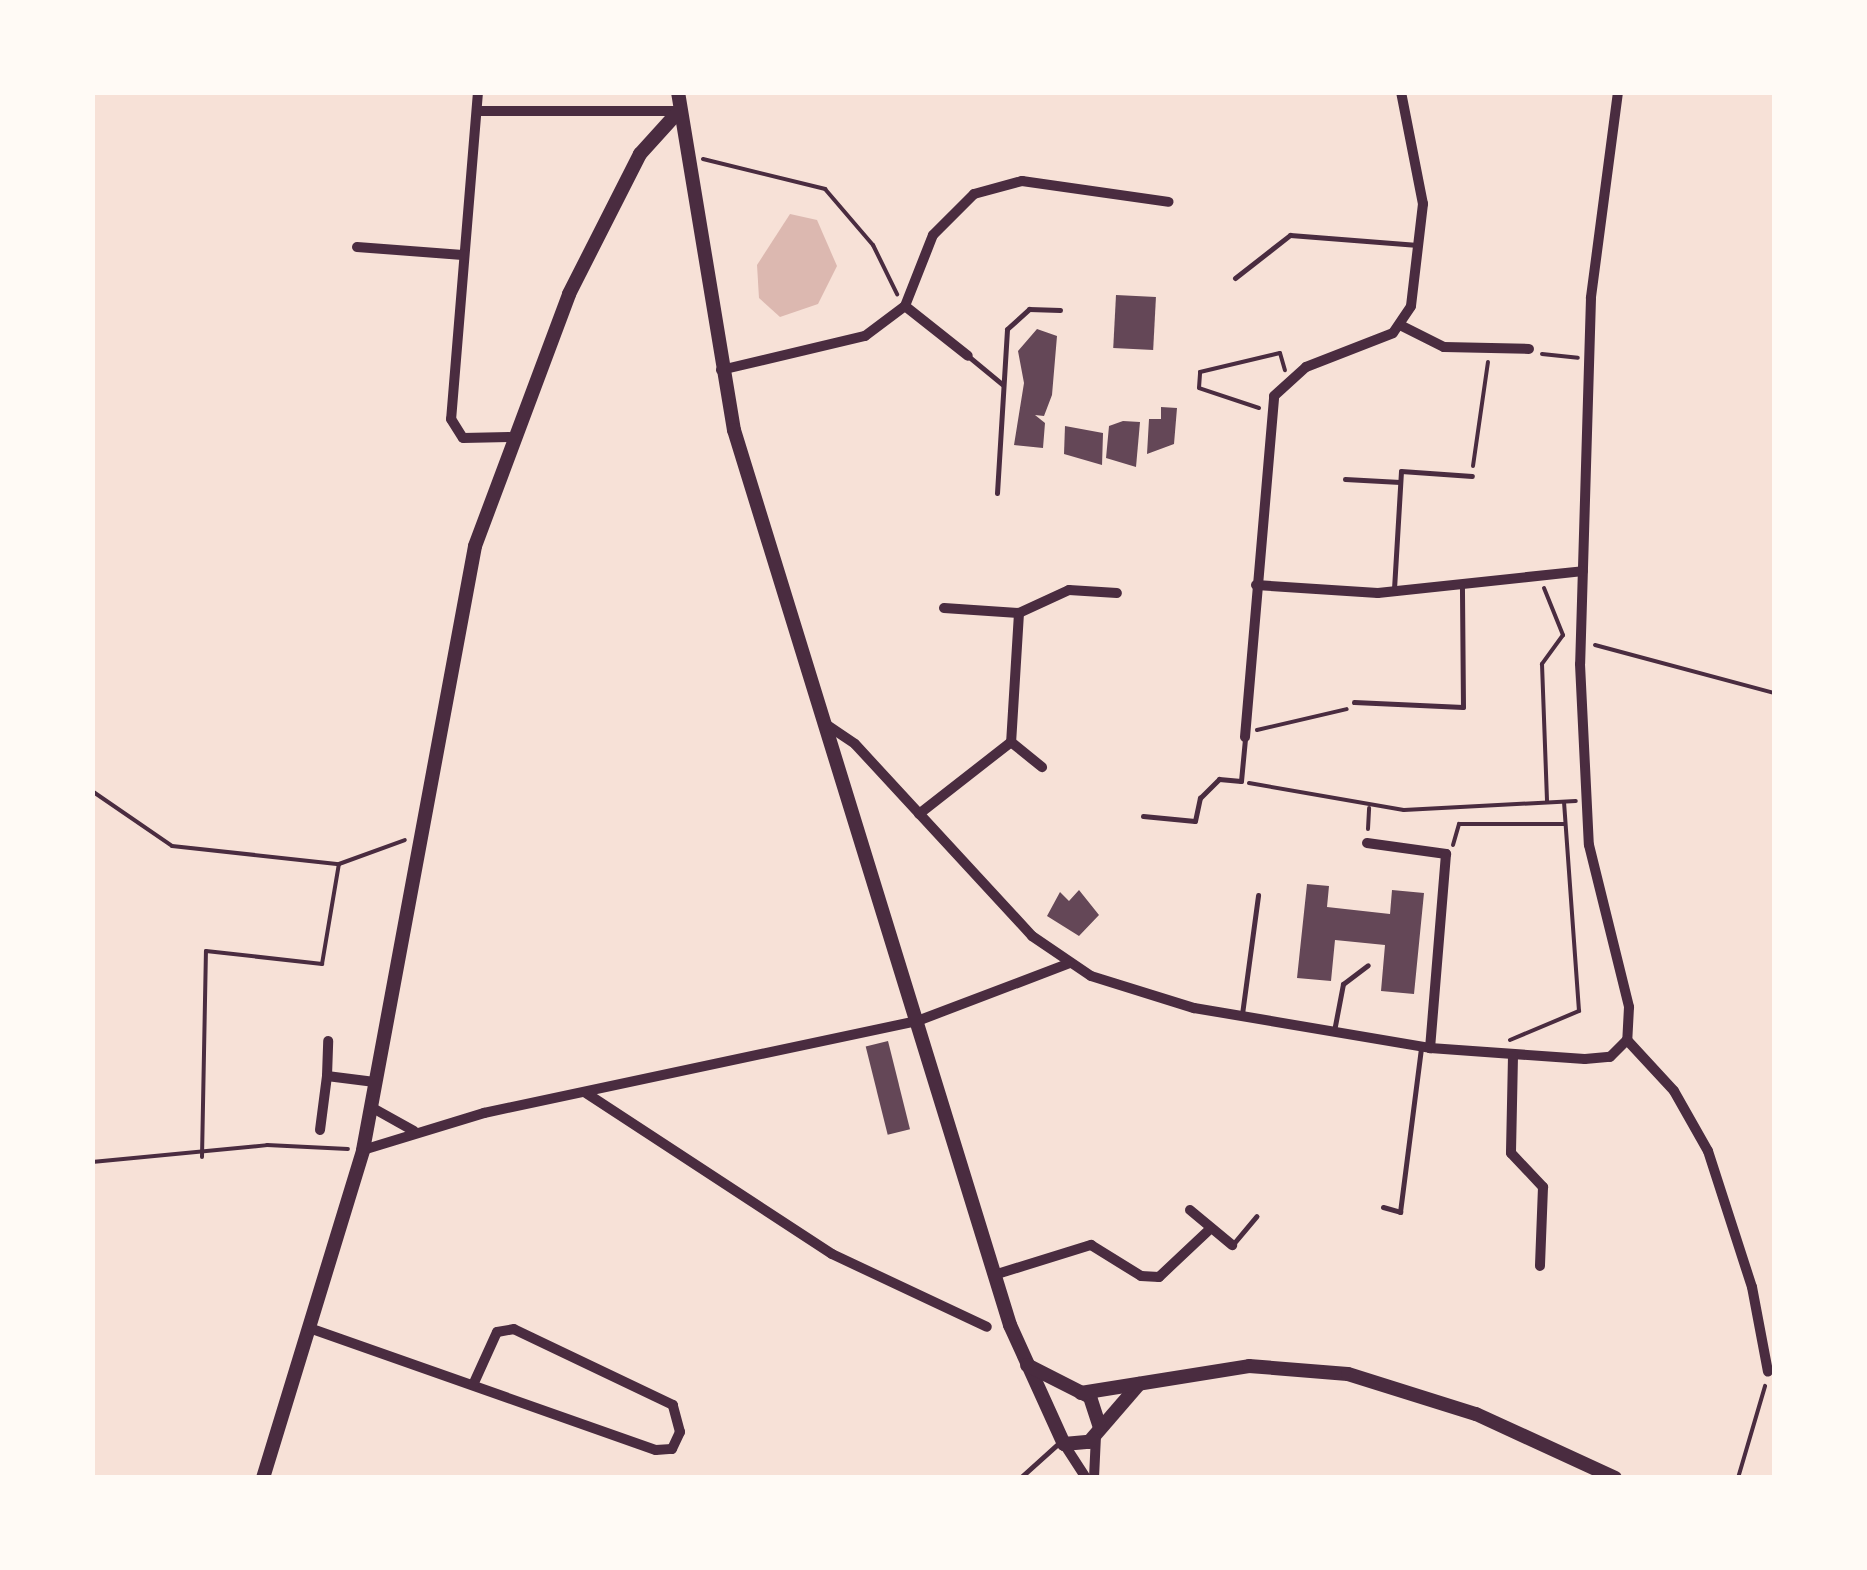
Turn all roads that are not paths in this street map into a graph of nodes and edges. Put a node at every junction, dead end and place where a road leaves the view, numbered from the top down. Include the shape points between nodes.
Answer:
1 (478, 92) edge
2 (678, 92) edge
3 (1401, 92) edge
4 (1618, 92) edge
5 (679, 111) junction
6 (477, 112) junction
7 (1169, 202) dead end
8 (1421, 245) junction
9 (357, 246) dead end
10 (463, 255) junction
11 (1235, 278) dead end
12 (905, 306) junction
13 (1060, 310) dead end
14 (1400, 325) junction
15 (1529, 349) road end
16 (968, 356) joint
17 (721, 370) junction
18 (1003, 385) junction
19 (509, 437) junction
20 (1472, 476) road end
21 (1345, 479) dead end
22 (1400, 482) junction
23 (996, 493) dead end
24 (1583, 571) junction
25 (1462, 584) junction
26 (1256, 585) junction
27 (1394, 592) junction
28 (1117, 593) dead end
29 (944, 608) dead end
30 (1018, 612) junction
31 (1354, 702) road end
32 (824, 723) junction
33 (1245, 733) joint
34 (1011, 742) junction
35 (1042, 767) dead end
36 (919, 814) junction
37 (1143, 816) dead end
38 (1367, 843) road end
39 (1258, 894) dead end
40 (1070, 964) junction
41 (1368, 965) dead end
42 (1242, 1018) junction
43 (920, 1020) junction
44 (1334, 1034) junction
45 (1628, 1040) junction
46 (328, 1041) dead end
47 (1425, 1047) junction
48 (1513, 1056) junction
49 (327, 1076) junction
50 (375, 1082) junction
51 (586, 1093) junction
52 (371, 1107) junction
53 (320, 1130) dead end
54 (414, 1130) junction
55 (363, 1150) junction
56 (1383, 1207) dead end
57 (1190, 1210) dead end
58 (1257, 1216) dead end
59 (1210, 1228) junction
60 (1232, 1245) joint
61 (1540, 1266) dead end
62 (994, 1275) junction
63 (987, 1327) dead end
64 (315, 1330) junction
65 (1026, 1365) junction
66 (1768, 1372) road end
67 (1140, 1384) junction
68 (473, 1385) junction
69 (1077, 1392) junction
70 (1049, 1426) junction
71 (1098, 1430) junction
72 (1062, 1443) junction
73 (263, 1478) edge
74 (1020, 1478) edge
75 (1086, 1478) edge
76 (1094, 1478) edge
77 (1615, 1478) edge

1 - 6 street
2 - 5 street
3 - 8 street via 1423,204
4 - 24 street via 1587,359
5 - 6 street
5 - 17 street
5 - 19 street via 626,178
6 - 10 street
7 - 12 street via 1022,181 974,194 933,235
8 - 11 lane via 1290,234
8 - 14 street
9 - 10 street
10 - 19 street via 453,432
12 - 16 street
12 - 17 street via 865,336
13 - 18 lane via 1028,309 1007,329
14 - 15 street via 1430,344
14 - 26 street via 1289,378 1268,412
16 - 18 lane
17 - 32 street
18 - 23 lane
19 - 50 street via 452,636
20 - 22 lane via 1401,471
21 - 22 lane
22 - 27 lane
24 - 25 street
24 - 45 street via 1585,800 1596,902 1630,1007
25 - 27 street
25 - 31 lane via 1463,707
26 - 27 street
26 - 33 street
28 - 30 street via 1069,590
29 - 30 street
30 - 34 street
32 - 36 street
32 - 43 street
33 - 37 lane via 1241,781 1219,779 1200,798 1194,821
34 - 35 street
34 - 36 street
36 - 40 street via 1032,936
38 - 47 street via 1446,854
39 - 42 lane
40 - 42 street via 1140,993
40 - 43 street
41 - 44 lane via 1343,984
42 - 44 street
43 - 51 street
43 - 62 street
44 - 47 street
45 - 48 street via 1610,1057
45 - 66 street via 1674,1091 1708,1150 1752,1287
46 - 49 street
47 - 48 street
47 - 56 lane via 1400,1212
48 - 61 street via 1511,1153 1542,1187
49 - 50 street
49 - 53 street
50 - 52 street
51 - 54 street
51 - 63 street via 832,1254
52 - 54 street
52 - 55 street
54 - 55 street
55 - 64 street
57 - 59 street
58 - 60 lane
59 - 60 street
59 - 62 street via 1159,1277 1141,1276 1092,1245
62 - 65 street
64 - 68 street
64 - 73 street
65 - 69 street
65 - 70 street
67 - 69 street
67 - 71 street
67 - 77 street via 1249,1366 1348,1374 1476,1414
68 - 68 street via 656,1450 672,1449 680,1432 674,1405 514,1330 497,1332
69 - 70 street via 1053,1402
69 - 71 street via 1098,1405
70 - 72 street
71 - 72 street
71 - 76 street
72 - 74 lane
72 - 75 street

